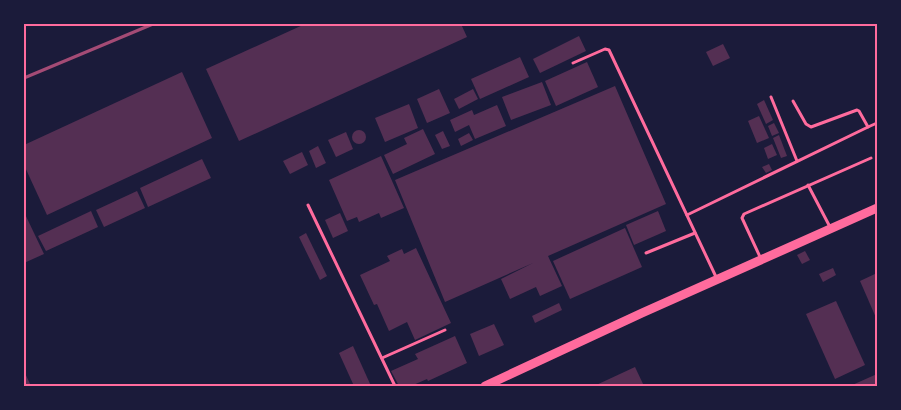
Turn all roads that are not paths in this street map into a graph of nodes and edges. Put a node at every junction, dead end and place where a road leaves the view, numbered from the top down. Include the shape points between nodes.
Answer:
1 (573, 63) dead end
2 (771, 98) dead end
3 (793, 100) dead end
4 (877, 123) edge
5 (868, 127) junction
6 (871, 158) dead end
7 (797, 161) junction
8 (808, 186) junction
9 (308, 205) dead end
10 (877, 208) edge
11 (687, 214) junction
12 (830, 229) junction
13 (695, 233) junction
14 (646, 254) dead end
15 (762, 260) junction
16 (717, 280) junction
17 (445, 330) dead end
18 (382, 358) junction
19 (395, 386) edge
20 (485, 386) edge

1 - 11 lane via 609,50
2 - 7 lane
3 - 5 lane via 811,127 857,110
4 - 5 lane
5 - 7 lane
6 - 8 lane
7 - 11 lane
8 - 12 lane
8 - 15 lane via 742,215
9 - 18 lane
10 - 12 street
11 - 13 lane
12 - 15 street
13 - 14 lane
13 - 16 lane
15 - 16 street
16 - 20 street
17 - 18 lane
18 - 19 lane

